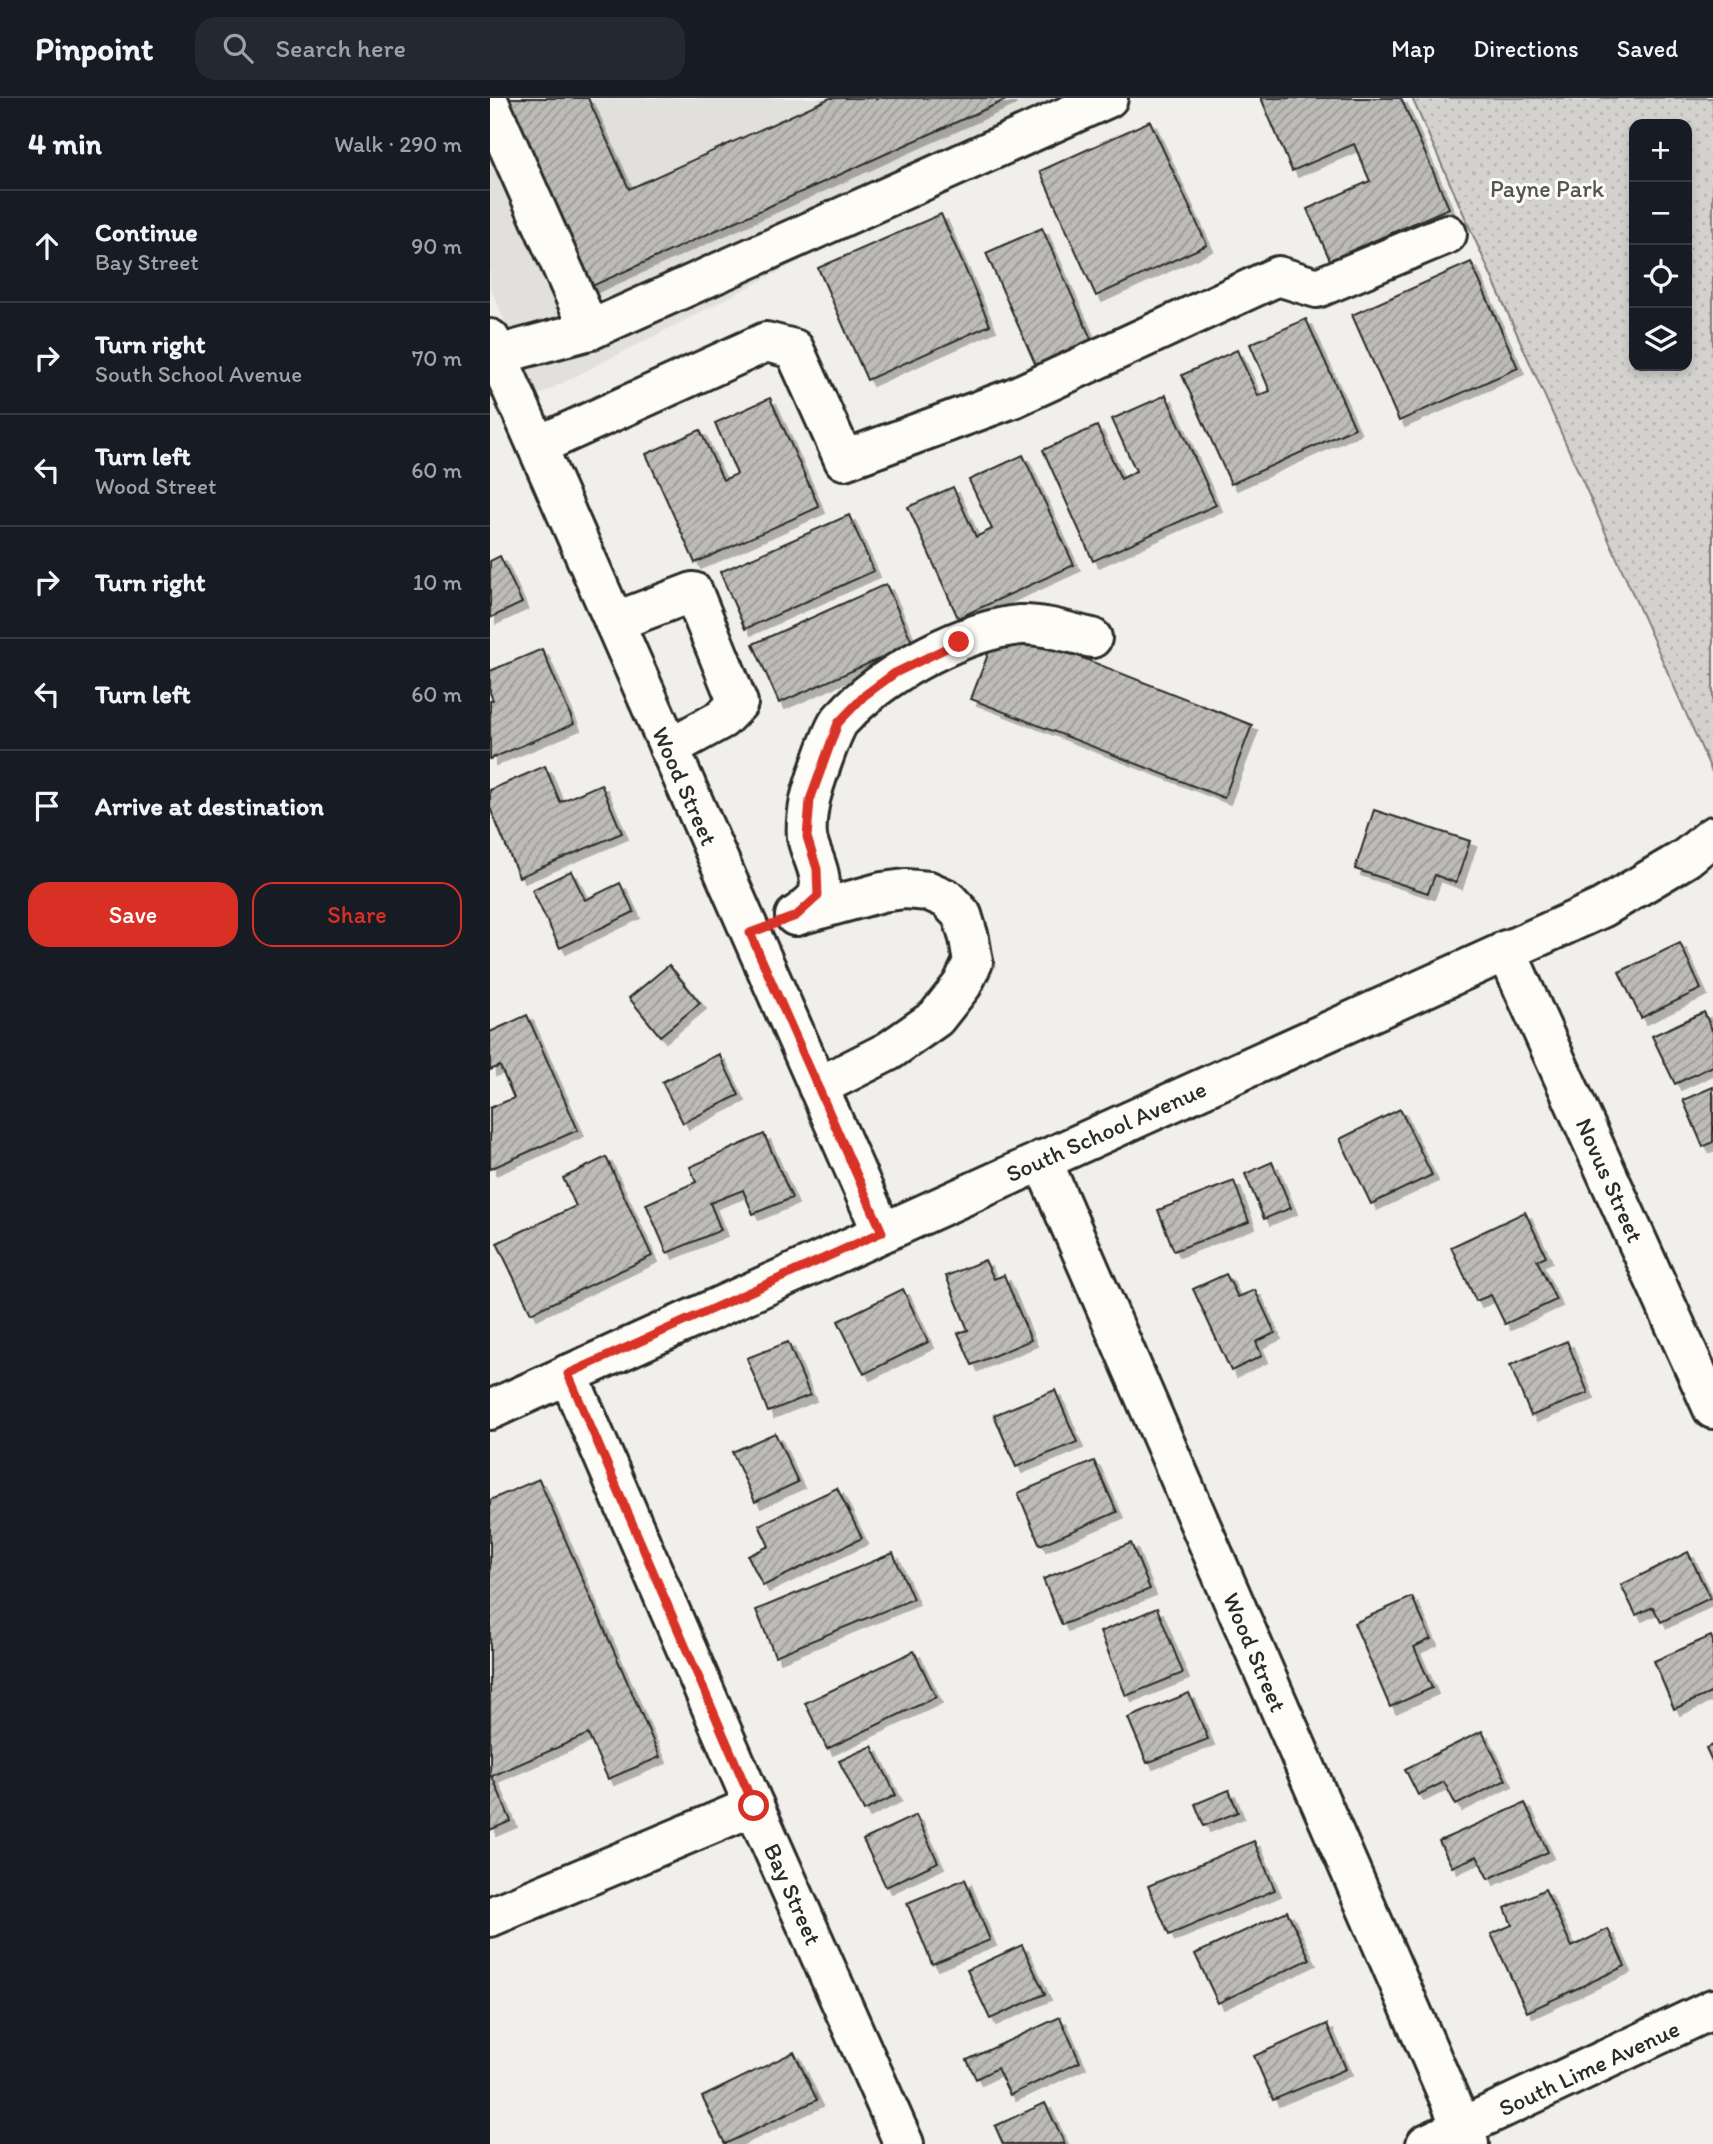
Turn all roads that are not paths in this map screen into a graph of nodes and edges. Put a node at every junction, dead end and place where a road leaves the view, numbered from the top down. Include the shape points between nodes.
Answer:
1 (1108, 98) edge
2 (490, 105) edge
3 (1447, 234) dead end
4 (590, 330) junction
5 (494, 347) edge
6 (537, 446) junction
7 (614, 622) junction
8 (1092, 638) dead end
9 (669, 748) junction
10 (1713, 836) edge
11 (796, 916) junction
12 (750, 933) junction
13 (1506, 950) junction
14 (818, 1087) junction
15 (1042, 1160) junction
16 (882, 1232) junction
17 (568, 1374) junction
18 (1713, 1409) edge
19 (490, 1410) edge
20 (754, 1806) junction
21 (490, 1917) edge
22 (1713, 2009) edge
23 (1465, 2136) edge
24 (904, 2144) edge
25 (1426, 2144) edge

1 - 4 street
2 - 4 street
3 - 6 street via 1317,288 1278,276 1013,398 844,460 794,349 766,342
4 - 5 street
5 - 6 street, Wood Street
6 - 7 street, Wood Street
7 - 9 street, Wood Street
7 - 9 street via 693,592 738,703 722,719
8 - 11 street via 1038,625 995,630 926,657 865,695 838,723 810,800 807,837 819,888 818,896
9 - 12 street, Wood Street
10 - 13 street, South School Avenue via 1686,858 1602,908
11 - 12 street
11 - 14 street via 882,892 929,891 947,899 962,915 969,938 972,962 962,985 936,1018 889,1051
12 - 14 street, Wood Street
13 - 15 street, South School Avenue
13 - 18 street, Novus Street
14 - 16 street, Wood Street
15 - 16 street, South School Avenue
15 - 23 street, Wood Street
16 - 17 street, South School Avenue
17 - 19 street, South School Avenue
17 - 20 street, Bay Street
20 - 21 street
20 - 24 street, Bay Street
22 - 23 street, South Lime Avenue
23 - 25 street, South Lime Avenue

